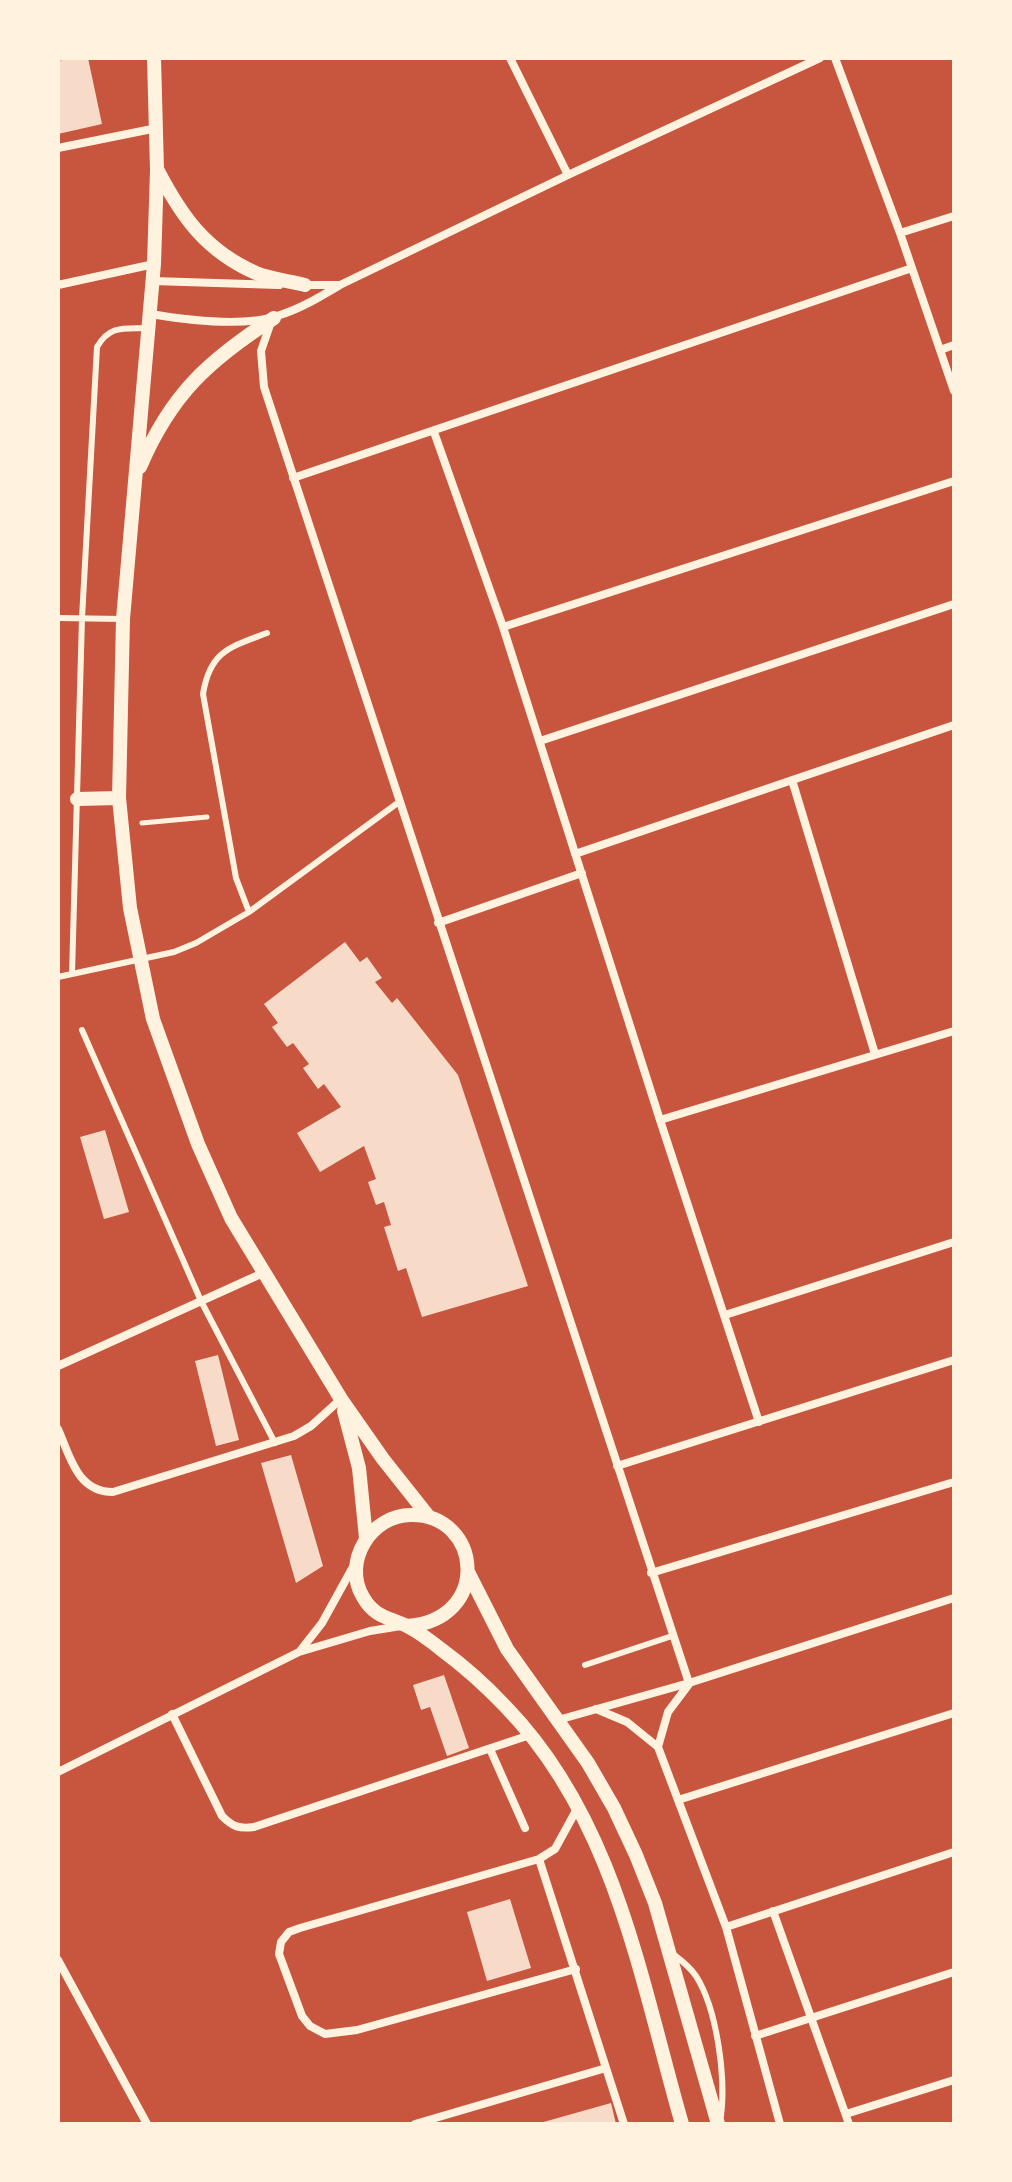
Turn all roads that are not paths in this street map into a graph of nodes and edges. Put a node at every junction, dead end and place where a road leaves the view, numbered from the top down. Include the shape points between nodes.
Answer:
1 (154, 58) edge
2 (510, 58) edge
3 (820, 58) edge
4 (835, 58) edge
5 (157, 128) junction
6 (58, 148) edge
7 (157, 170) junction
8 (568, 175) junction
9 (954, 216) edge
10 (900, 233) junction
11 (154, 264) junction
12 (912, 268) junction
13 (153, 281) junction
14 (58, 285) edge
15 (305, 285) junction
16 (340, 285) junction
17 (274, 318) junction
18 (150, 321) junction
19 (954, 345) edge
20 (940, 350) junction
21 (954, 391) edge
22 (434, 432) junction
23 (136, 478) junction
24 (293, 478) junction
25 (954, 481) edge
26 (954, 604) edge
27 (58, 618) edge
28 (82, 618) junction
29 (123, 619) junction
30 (503, 627) junction
31 (267, 633) dead end
32 (954, 725) edge
33 (540, 741) junction
34 (792, 780) junction
35 (119, 798) junction
36 (77, 799) junction
37 (399, 802) junction
38 (575, 854) junction
39 (582, 873) junction
40 (249, 912) junction
41 (438, 923) junction
42 (140, 960) junction
43 (72, 974) junction
44 (58, 977) edge
45 (82, 1030) dead end
46 (954, 1031) edge
47 (875, 1054) junction
48 (660, 1120) junction
49 (954, 1242) edge
50 (263, 1273) junction
51 (201, 1301) junction
52 (725, 1315) junction
53 (954, 1360) edge
54 (58, 1366) edge
55 (341, 1399) junction
56 (759, 1422) junction
57 (58, 1429) edge
58 (275, 1443) junction
59 (617, 1466) junction
60 (954, 1482) edge
61 (429, 1517) junction
62 (366, 1538) junction
63 (357, 1559) junction
64 (468, 1572) junction
65 (651, 1573) junction
66 (954, 1598) edge
67 (407, 1626) junction
68 (672, 1636) junction
69 (299, 1652) junction
70 (585, 1665) dead end
71 (689, 1683) junction
72 (596, 1709) junction
73 (954, 1713) edge
74 (172, 1714) junction
75 (558, 1720) junction
76 (530, 1735) junction
77 (658, 1747) junction
78 (490, 1749) junction
79 (58, 1772) edge
80 (678, 1800) junction
81 (578, 1807) junction
82 (525, 1828) dead end
83 (954, 1852) edge
84 (539, 1859) junction
85 (773, 1911) junction
86 (726, 1927) junction
87 (669, 1950) junction
88 (58, 1960) edge
89 (576, 1969) junction
90 (954, 1972) edge
91 (811, 2018) junction
92 (755, 2036) junction
93 (606, 2068) junction
94 (954, 2080) edge
95 (846, 2114) junction
96 (147, 2124) edge
97 (415, 2124) edge
98 (624, 2124) edge
99 (682, 2124) edge
100 (719, 2124) edge
101 (780, 2124) edge
102 (849, 2124) edge

1 - 5 street
2 - 8 street
3 - 8 street
4 - 10 street
5 - 6 street
5 - 7 street
7 - 11 street
7 - 15 street via 180,213 214,249 257,273
8 - 16 street
9 - 10 street
10 - 12 street
11 - 13 street
11 - 14 street
12 - 20 street
12 - 22 street
13 - 15 street
13 - 18 street
15 - 16 street
16 - 17 street
17 - 18 street
17 - 23 street via 214,360 184,391 152,439
17 - 24 street via 265,333 260,369
18 - 23 street
18 - 28 lane via 115,329 97,347
19 - 20 street
20 - 21 street
22 - 24 street
22 - 30 street
23 - 29 street
24 - 37 street
25 - 30 street
26 - 33 street
27 - 28 lane
28 - 29 lane
28 - 36 lane
29 - 35 street
30 - 33 street
31 - 40 lane via 230,647 211,664 205,678 204,709 236,878
32 - 34 street
33 - 38 street
34 - 38 street
34 - 47 street
35 - 36 street
35 - 42 street
36 - 43 lane
37 - 40 lane
37 - 41 street
38 - 39 street
39 - 41 street
39 - 48 street
40 - 42 lane via 196,943
41 - 59 street
42 - 43 lane
42 - 50 street via 153,1019 198,1144
43 - 44 lane
45 - 51 lane
46 - 47 street
47 - 48 street
48 - 52 street
49 - 52 street
50 - 51 street
50 - 55 street
51 - 54 street
51 - 58 lane
52 - 56 street
53 - 56 street
55 - 58 street via 311,1426
55 - 61 street
55 - 62 street via 359,1468
56 - 59 street
57 - 58 street via 81,1479 101,1492
59 - 65 street
60 - 65 street
61 - 62 street via 394,1517
61 - 64 street via 458,1537
62 - 63 street
63 - 67 street via 362,1596 389,1621
63 - 69 street
64 - 67 street via 456,1605 425,1624
64 - 75 street via 507,1649
65 - 68 street
66 - 71 street
67 - 69 street
67 - 76 street via 476,1678
68 - 70 lane
68 - 71 street
69 - 74 street
71 - 72 street
71 - 77 street via 668,1712
72 - 75 street
72 - 77 street via 627,1722
73 - 80 street
74 - 78 street via 222,1816 241,1828
74 - 79 street
75 - 87 street via 620,1819
76 - 78 street
76 - 81 street
77 - 80 street
78 - 82 street
80 - 86 street
81 - 84 street via 555,1849
81 - 99 street via 613,1881
83 - 85 street
84 - 89 street
84 - 89 street via 289,1932 281,1942 282,1965 302,2016 325,2034 357,2030
85 - 86 street
85 - 91 street
86 - 92 street
87 - 100 street
87 - 100 lane via 689,1967 705,1997 723,2066
88 - 96 street
89 - 93 street
90 - 91 street
91 - 92 street
91 - 95 street
92 - 101 street
93 - 97 street
93 - 98 street
94 - 95 street
95 - 102 street

